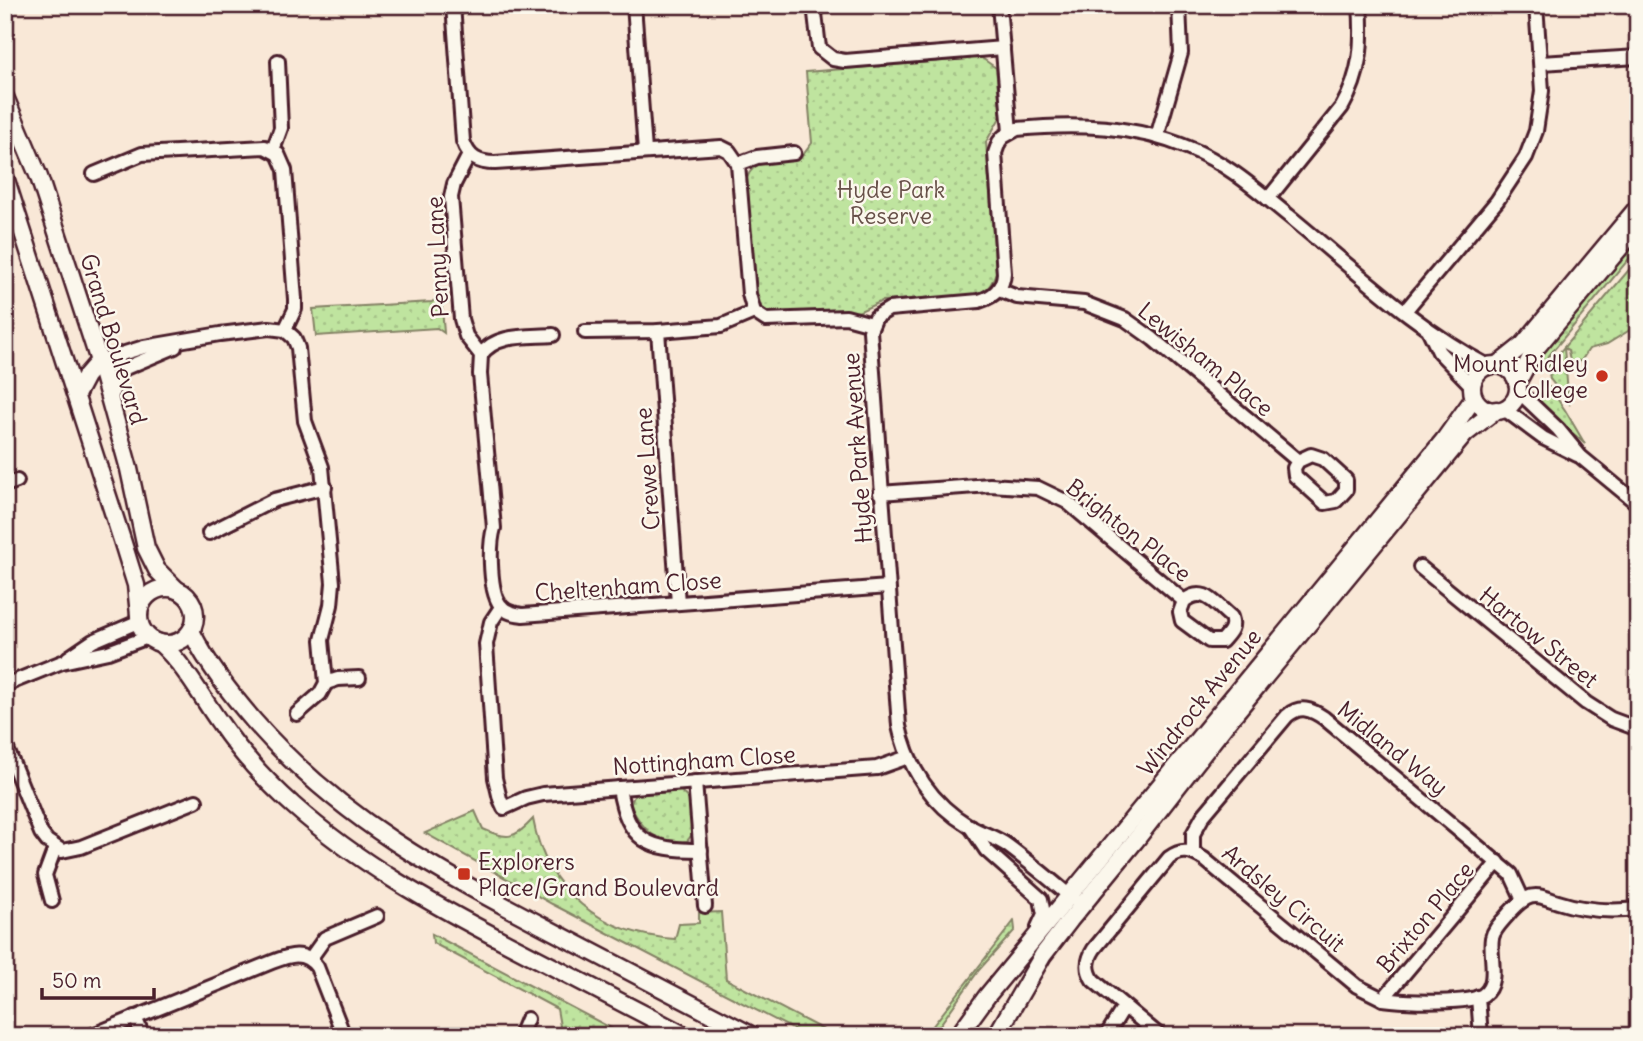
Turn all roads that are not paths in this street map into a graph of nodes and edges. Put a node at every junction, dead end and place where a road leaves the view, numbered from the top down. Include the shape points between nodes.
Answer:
1 (453, 5) edge
2 (634, 5) edge
3 (814, 5) edge
4 (999, 5) edge
5 (1179, 5) edge
6 (1360, 5) edge
7 (1536, 5) edge
8 (1003, 48) junction
9 (1638, 57) edge
10 (278, 61) dead end
11 (1541, 63) junction
12 (5, 97) edge
13 (1010, 131) junction
14 (1157, 137) junction
15 (273, 150) junction
16 (645, 151) junction
17 (794, 153) dead end
18 (469, 155) junction
19 (738, 164) junction
20 (94, 174) dead end
21 (5, 177) edge
22 (1268, 199) junction
23 (1638, 207) edge
24 (1638, 226) edge
25 (999, 289) junction
26 (754, 312) junction
27 (1405, 312) junction
28 (872, 324) junction
29 (285, 330) junction
30 (658, 331) junction
31 (1429, 331) junction
32 (585, 332) dead end
33 (553, 335) dead end
34 (187, 340) junction
35 (481, 355) junction
36 (99, 361) junction
37 (1493, 366) junction
38 (1517, 386) junction
39 (1473, 392) junction
40 (76, 395) junction
41 (110, 402) junction
42 (1500, 410) junction
43 (1581, 457) junction
44 (1298, 461) dead end
45 (325, 487) junction
46 (880, 493) junction
47 (1638, 504) edge
48 (209, 533) dead end
49 (1420, 567) dead end
50 (888, 587) junction
51 (177, 590) junction
52 (1184, 601) junction
53 (678, 603) junction
54 (501, 607) junction
55 (139, 618) junction
56 (191, 631) junction
57 (154, 640) junction
58 (62, 662) junction
59 (359, 678) dead end
60 (326, 683) junction
61 (5, 685) edge
62 (297, 714) dead end
63 (1638, 729) edge
64 (5, 744) edge
65 (908, 757) junction
66 (695, 782) junction
67 (619, 788) junction
68 (196, 801) dead end
69 (969, 826) junction
70 (55, 848) junction
71 (701, 850) junction
72 (1193, 852) junction
73 (1498, 862) junction
74 (1076, 900) junction
75 (1523, 900) junction
76 (52, 901) dead end
77 (705, 906) dead end
78 (1638, 909) edge
79 (377, 916) dead end
80 (1030, 944) junction
81 (310, 958) junction
82 (1478, 997) junction
83 (1384, 999) junction
84 (1124, 1007) junction
85 (135, 1017) junction
86 (527, 1019) dead end
87 (90, 1036) edge
88 (143, 1036) edge
89 (344, 1036) edge
90 (520, 1036) edge
91 (686, 1036) edge
92 (753, 1036) edge
93 (958, 1036) edge
94 (996, 1036) edge
95 (1106, 1036) edge
96 (1160, 1036) edge
97 (1481, 1036) edge

1 - 18 street via 463,141
2 - 16 street
3 - 8 street via 819,48 833,59
4 - 8 street
5 - 14 street via 1181,53
6 - 22 street via 1362,50 1351,91
7 - 11 street
8 - 13 street
9 - 11 street
10 - 15 street via 281,128
11 - 27 street via 1540,112 1526,157 1497,201
12 - 36 street, Grand Boulevard via 39,177
13 - 14 street via 1085,126
13 - 25 street via 995,153 1004,274
14 - 22 street via 1212,159
15 - 20 street via 142,154
15 - 29 street via 285,170 295,299
16 - 18 street via 485,163
16 - 19 street via 721,148
17 - 19 street
18 - 35 street, Penny Lane via 451,197 461,319 466,336
19 - 26 street
21 - 40 street
22 - 27 street
23 - 37 street via 1530,337
24 - 38 street via 1536,348
25 - 28 street, Hyde Park Avenue via 979,301 889,309
25 - 44 street, Lewisham Place via 1017,297 1084,303 1125,319
26 - 28 street via 766,320 846,317
26 - 30 street via 721,326
27 - 31 street
28 - 46 street, Hyde Park Avenue
29 - 34 street via 248,329
29 - 45 street via 298,348 305,421
30 - 32 street
30 - 53 street, Crewe Lane
31 - 37 street
31 - 39 street via 1439,352
33 - 35 street via 503,339 486,346
34 - 36 street
34 - 41 street via 123,369 116,377
35 - 54 street via 494,528 490,542 495,594
36 - 40 street
36 - 41 street, Grand Boulevard
37 - 38 street via 1508,370
37 - 39 street via 1477,374
38 - 42 street via 1511,404
38 - 43 street
39 - 42 street via 1482,407
39 - 74 street, Windrock Avenue via 1444,440
40 - 55 street via 136,585
41 - 51 street, Grand Boulevard via 146,548 157,570
42 - 43 street
42 - 74 street, Windrock Avenue via 1465,433
43 - 47 street
45 - 48 street via 274,500
45 - 60 street via 333,583 322,640
46 - 50 street, Hyde Park Avenue
46 - 52 street, Brighton Place via 990,485 1038,488 1067,502
49 - 63 street, Hartow Street via 1586,703
50 - 53 street, Cheltenham Close
50 - 65 street, Hyde Park Avenue via 899,726
51 - 55 street via 159,589 145,598
51 - 56 street via 194,607
52 - 52 street, Brighton Place via 1195,593 1203,594 1231,617 1231,631 1222,641 1209,641 1182,621
53 - 54 street, Cheltenham Close via 523,615
54 - 67 street, Nottingham Close via 485,644 494,768 504,808 543,794
55 - 57 street
55 - 58 street
56 - 57 street via 178,642
56 - 92 street via 217,676 274,743 319,786 386,838 491,899
57 - 58 street
57 - 91 street via 190,675 220,724 262,775 356,854 445,910
58 - 61 street
59 - 60 street
60 - 62 street
64 - 70 street via 41,833
65 - 66 street, Nottingham Close via 877,768
65 - 69 street, Hyde Park Avenue via 930,793
66 - 67 street, Nottingham Close
66 - 71 street
67 - 71 street via 623,811 638,835 666,849
68 - 70 street via 81,848
69 - 74 street, Hyde Park Avenue via 1008,846
69 - 80 street, Hyde Park Avenue via 986,850 1041,899 1044,914
70 - 76 street via 45,875
71 - 77 street
72 - 73 street, Midland Way via 1193,834 1203,816 1287,716 1304,709 1324,718
72 - 83 street, Ardsley Circuit via 1357,986
72 - 84 street, Ardsley Circuit via 1169,858 1090,955 1088,969 1093,981
73 - 75 street, Midland Way via 1516,881
73 - 83 street, Brixton Place
74 - 80 street, Windrock Avenue
74 - 94 street, Windrock Avenue
75 - 78 street via 1537,896 1598,911
75 - 82 street via 1495,931 1491,985
79 - 81 street via 325,938
80 - 93 street, Windrock Avenue
81 - 85 street via 286,957
81 - 89 street via 322,976
82 - 83 street, Ardsley Circuit via 1428,1002
82 - 97 street
84 - 95 street
84 - 96 street, Ardsley Circuit
85 - 87 street
85 - 88 street
86 - 90 street

